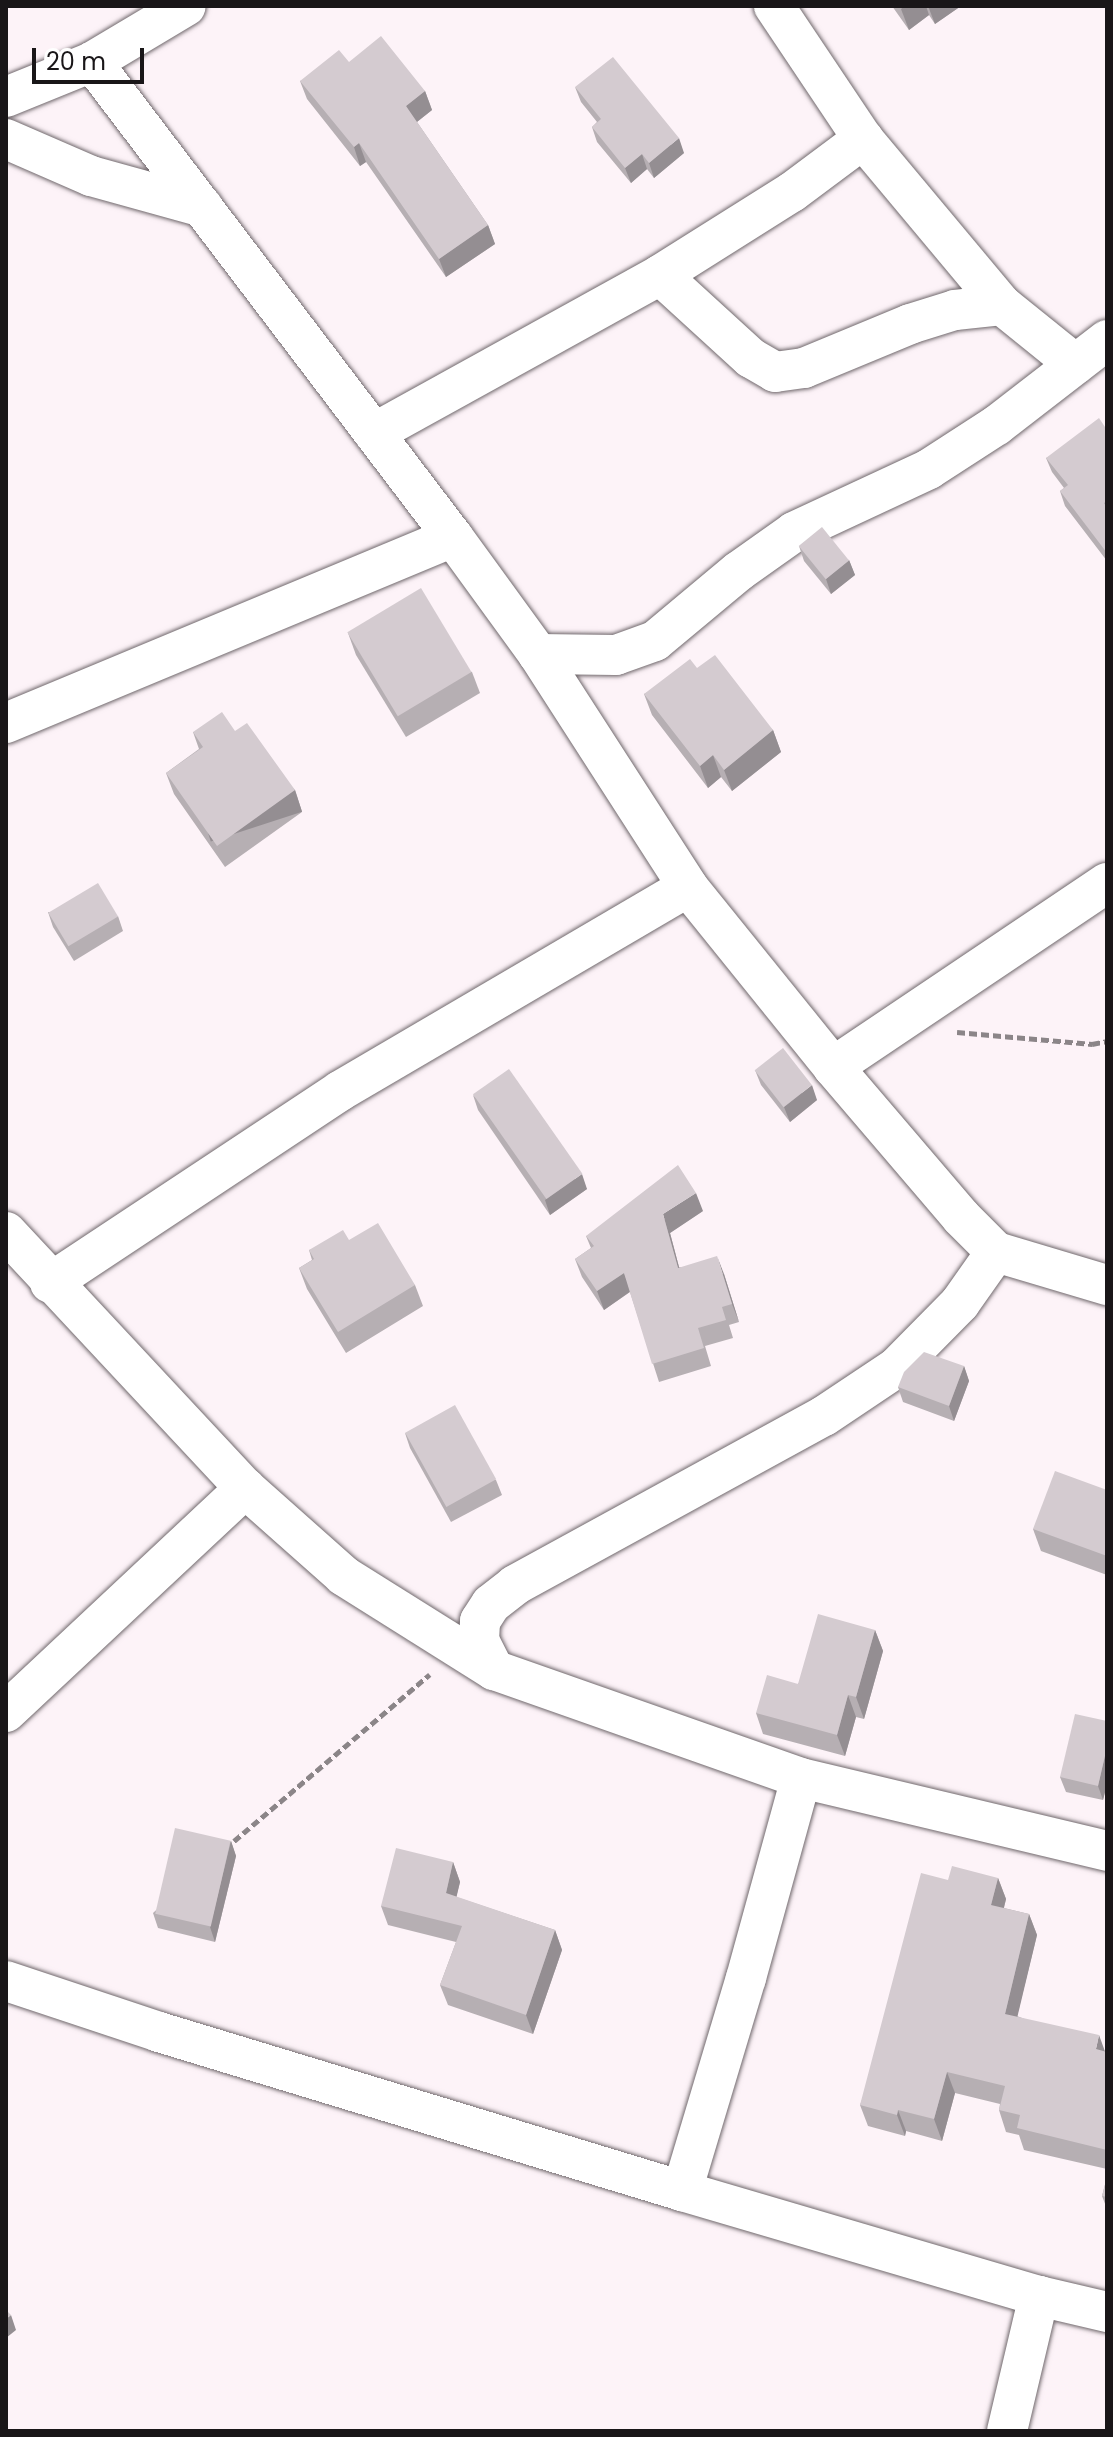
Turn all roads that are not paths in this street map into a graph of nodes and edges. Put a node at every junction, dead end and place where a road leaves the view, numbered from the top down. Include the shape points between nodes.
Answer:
1 (186, 6) edge
2 (774, 6) edge
3 (92, 62) junction
4 (6, 97) edge
5 (6, 139) edge
6 (863, 139) junction
7 (203, 207) junction
8 (660, 275) junction
9 (1002, 305) junction
10 (1107, 340) edge
11 (1075, 364) junction
12 (374, 433) junction
13 (453, 537) junction
14 (538, 654) junction
15 (6, 723) edge
16 (1107, 883) edge
17 (688, 887) junction
18 (833, 1067) junction
19 (6, 1232) edge
20 (996, 1252) junction
21 (50, 1283) junction
22 (1107, 1285) edge
23 (245, 1488) junction
24 (494, 1670) junction
25 (6, 1712) edge
26 (801, 1778) junction
27 (1107, 1851) edge
28 (6, 1981) edge
29 (682, 2191) junction
30 (1039, 2296) junction
31 (1107, 2312) edge
32 (1007, 2431) edge

1 - 3 street
2 - 6 street
3 - 4 street
3 - 7 street
5 - 7 street via 91,176
6 - 8 street via 792,192
6 - 9 street
7 - 12 street
8 - 9 street via 751,358 775,372 804,368 955,310
8 - 12 street
9 - 11 street
10 - 11 street
11 - 14 street via 929,469 794,532 655,641 616,655
12 - 13 street
13 - 14 street
13 - 15 street
14 - 17 street
16 - 18 street
17 - 18 street
17 - 21 street via 340,1091
18 - 20 street
19 - 21 street
20 - 22 street
20 - 24 street via 960,1303 896,1368 824,1416 515,1585 491,1604 480,1621 479,1641
21 - 23 street
23 - 24 street via 344,1576
23 - 25 street
24 - 26 street
26 - 27 street
26 - 29 street
28 - 29 street
29 - 30 street
30 - 31 street
30 - 32 street

